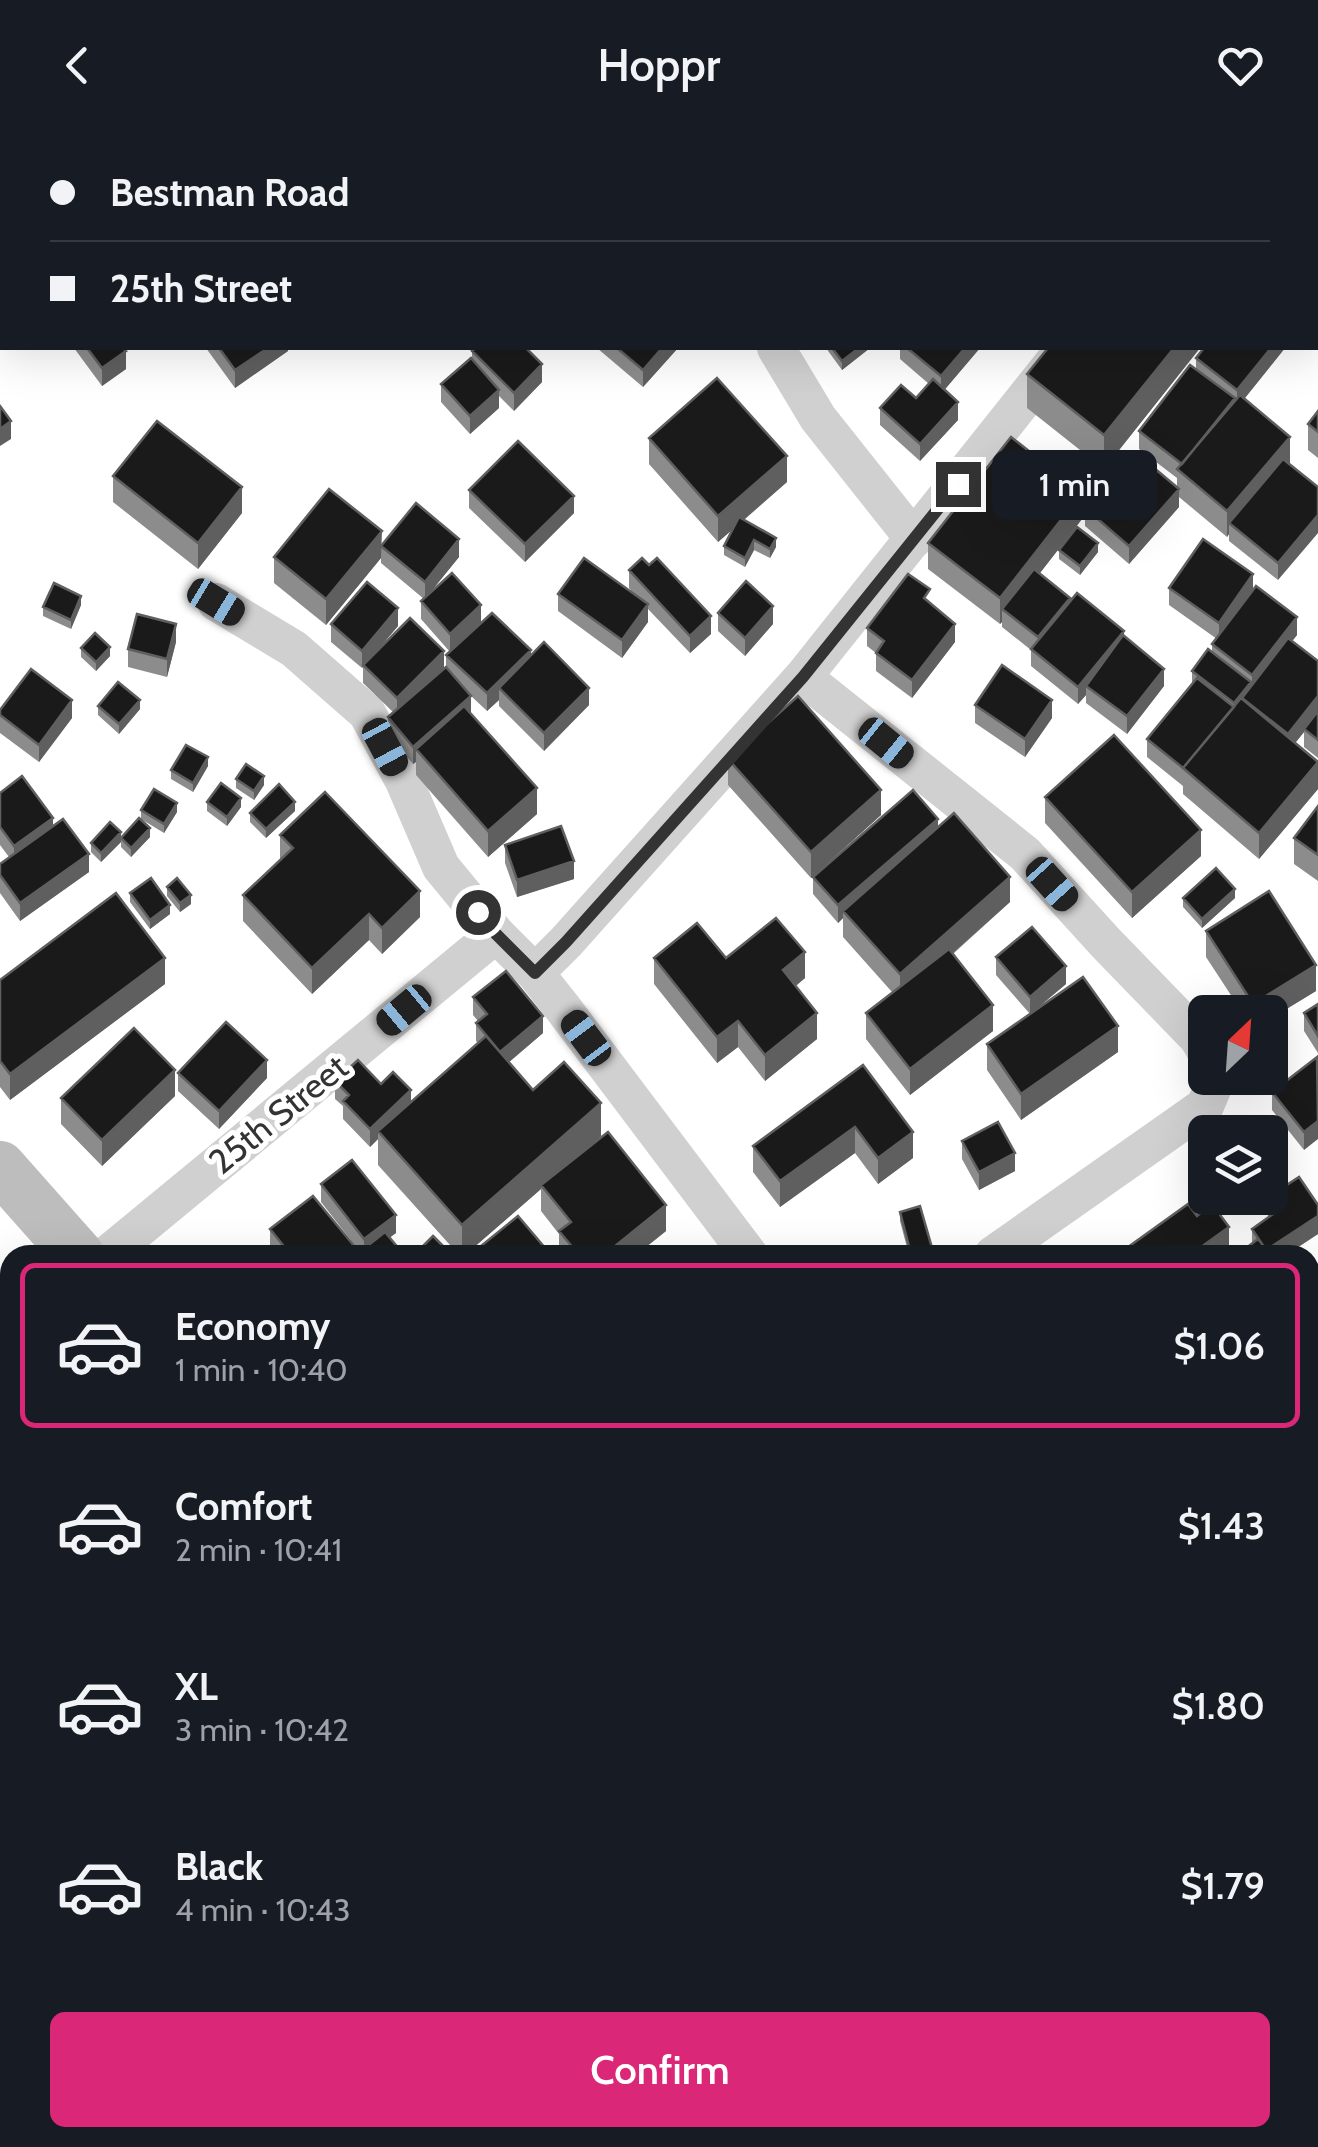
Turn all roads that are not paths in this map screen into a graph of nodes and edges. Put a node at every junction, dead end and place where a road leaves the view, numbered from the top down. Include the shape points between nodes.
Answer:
1 (777, 350) edge
2 (1064, 350) edge
3 (914, 539) junction
4 (216, 602) dead end
5 (803, 677) junction
6 (496, 934) junction
7 (535, 973) junction
8 (1188, 1028) edge
9 (1210, 1095) edge
10 (0, 1167) edge
11 (69, 1245) edge
12 (119, 1245) edge
13 (742, 1245) edge
14 (1007, 1245) edge

1 - 3 street via 818,418
2 - 3 street
3 - 5 street
4 - 6 street via 294,648 367,713 441,867
5 - 7 street
5 - 8 street via 1025,854
6 - 7 street
6 - 12 street, 25th Street
7 - 13 street
9 - 14 street via 1205,1106
10 - 11 street

